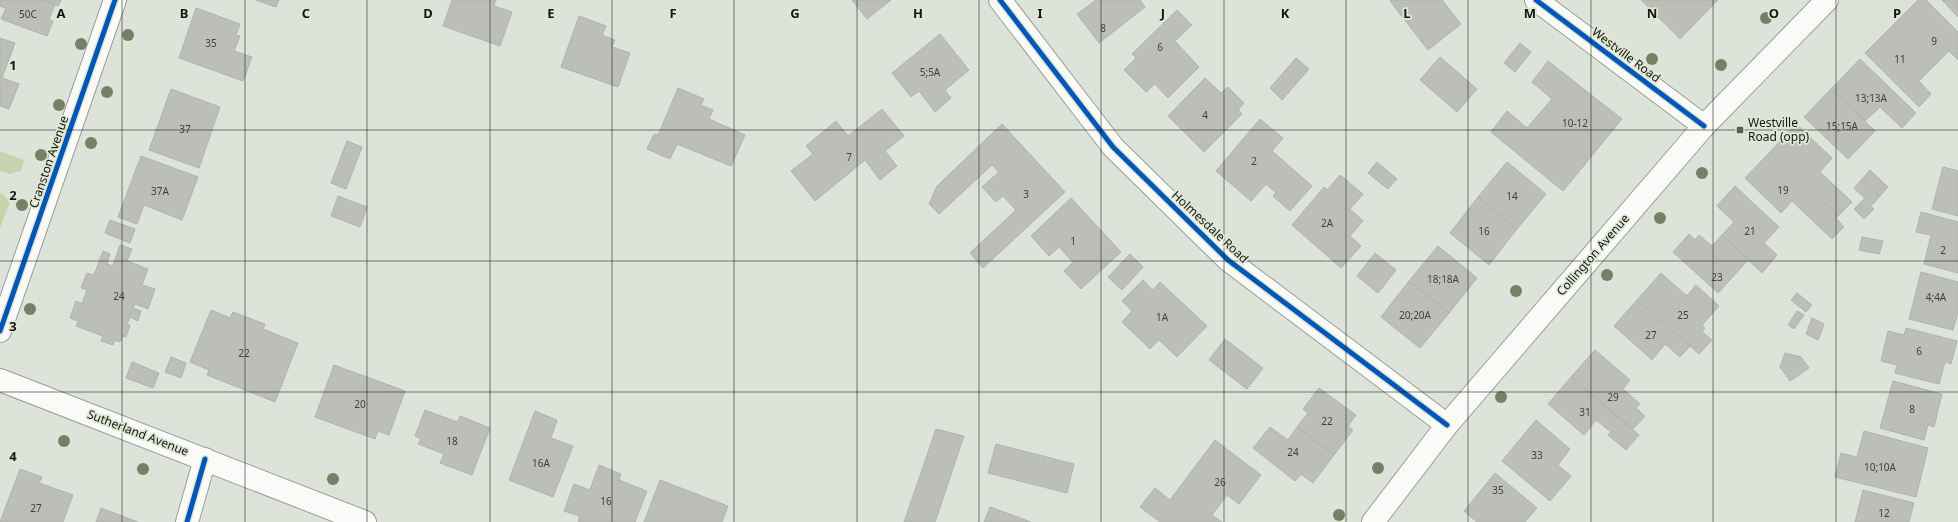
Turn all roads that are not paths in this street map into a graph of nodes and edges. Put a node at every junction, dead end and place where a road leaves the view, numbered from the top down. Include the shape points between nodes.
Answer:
1 (115, 0) edge
2 (1000, 0) edge
3 (1536, 0) edge
4 (1827, 0) edge
5 (1704, 126) junction
6 (0, 331) edge
7 (0, 380) edge
8 (1447, 425) junction
9 (205, 459) junction
10 (186, 522) edge
11 (365, 522) edge
12 (1373, 522) edge

1 - 6 street, Cranston Avenue
2 - 8 street, Holmesdale Road via 1113,147 1228,260
3 - 5 street, Westville Road
4 - 5 street, Collington Avenue
5 - 8 street, Collington Avenue
7 - 9 street, Sutherland Avenue
8 - 12 street, Collington Avenue
9 - 10 street
9 - 11 street, Sutherland Avenue

